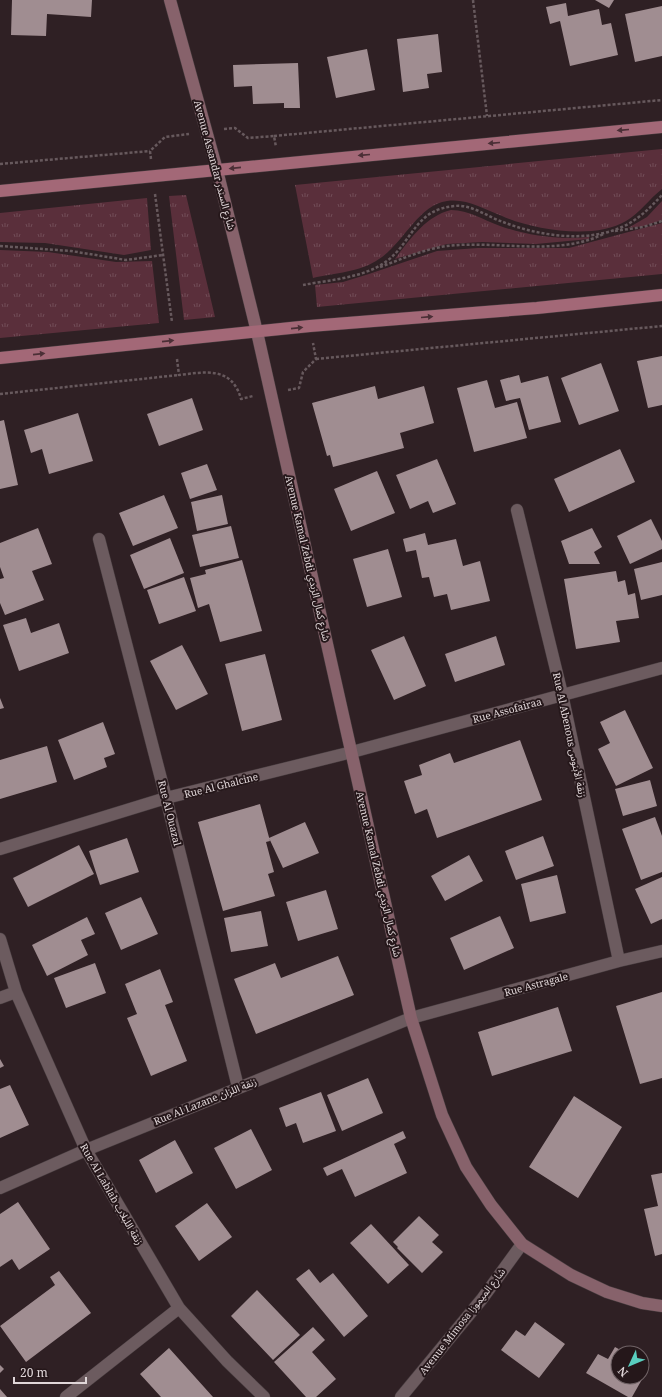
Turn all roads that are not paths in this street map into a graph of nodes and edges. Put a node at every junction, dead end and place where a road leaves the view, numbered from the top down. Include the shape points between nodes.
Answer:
1 (170, 0) edge
2 (662, 127) edge
3 (217, 170) junction
4 (0, 191) edge
5 (662, 295) edge
6 (257, 332) junction
7 (0, 358) edge
8 (517, 510) dead end
9 (99, 539) dead end
10 (662, 668) edge
11 (562, 694) junction
12 (352, 752) junction
13 (166, 798) junction
14 (0, 849) edge
15 (0, 939) edge
16 (662, 951) edge
17 (619, 961) junction
18 (16, 992) junction
19 (0, 998) edge
20 (411, 1018) junction
21 (238, 1087) junction
22 (86, 1150) junction
23 (0, 1188) edge
24 (522, 1244) junction
25 (662, 1306) edge
26 (179, 1308) junction
27 (66, 1397) edge
28 (264, 1397) edge
29 (402, 1397) edge

1 - 3 street, Avenue Assandar شارع السندر
2 -> 3 main road
3 - 4 main road
3 - 6 street, Avenue Assandar شارع السندر
6 -> 5 main road
7 -> 6 main road
6 - 12 street, Avenue Kamal Zebdi شارع كمال الزبدي
8 - 11 street, Rue Al Abenous زنقة الأبنوس
9 - 13 street, Rue Al Ouazal
10 - 11 street, Rue Assofairaa
11 - 12 street, Rue Assofairaa
11 - 17 street, Rue Al Abenous زنقة الأبنوس
12 - 13 street, Rue Al Ghalcine
12 - 20 street, Avenue Kamal Zebdi شارع كمال الزبدي
13 - 14 street, Rue Al Ghalcine
13 - 21 street, Rue Al Ouazal
15 - 18 street, Rue Al Lablab زنقة اللبلاب
16 - 17 street, Rue Astragale
17 - 20 street, Rue Astragale
18 - 19 street
18 - 22 street, Rue Al Lablab زنقة اللبلاب
20 - 21 street, Rue Al Lazane زنقة اللزان
20 - 24 street, Avenue Kamal Zebdi شارع كمال الزبدي via 442,1115 466,1167 491,1205
21 - 22 street, Rue Al Lazane زنقة اللزان
22 - 23 street, Rue Al Lazane زنقة اللزان
22 - 26 street, Rue Al Lablab زنقة اللبلاب
24 - 25 street, Avenue Kamal Zebdi شارع كمال الزبدي via 571,1275 607,1292 642,1303
24 - 29 street, Avenue Mimosa شارع الميموزا
26 - 27 street
26 - 28 street, Rue Al Lablab زنقة اللبلاب

